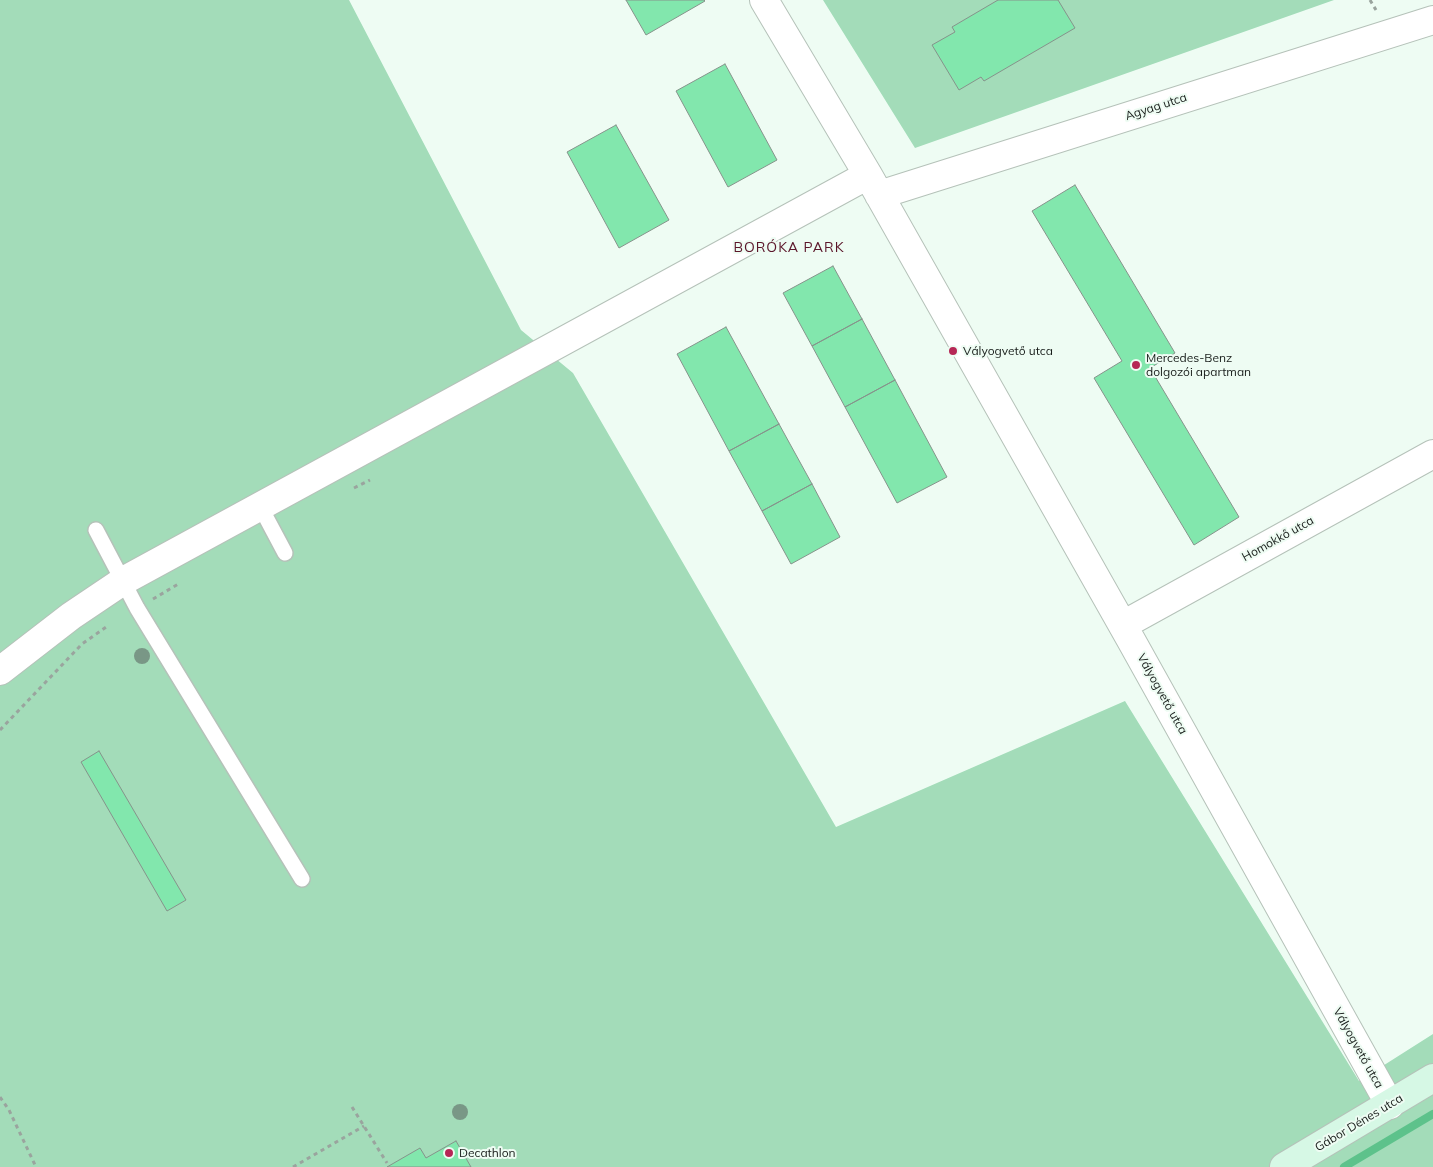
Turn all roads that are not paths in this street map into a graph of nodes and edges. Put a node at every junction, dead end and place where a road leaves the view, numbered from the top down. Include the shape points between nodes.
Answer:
1 (764, 0) edge
2 (1433, 20) edge
3 (874, 185) junction
4 (1433, 454) edge
5 (260, 506) junction
6 (96, 530) dead end
7 (285, 553) dead end
8 (123, 581) junction
9 (1123, 625) junction
10 (0, 671) edge
11 (302, 879) dead end
12 (1433, 1078) edge
13 (1390, 1105) junction
14 (1284, 1167) edge

1 - 3 street, Vályogvető utca
2 - 3 street, Agyag utca
3 - 5 street, Agyag utca
3 - 9 street, Vályogvető utca
4 - 9 street, Homokkő utca
5 - 7 lane
5 - 8 street, Agyag utca
6 - 8 lane
8 - 10 street, Agyag utca
8 - 11 lane
9 - 13 street, Vályogvető utca
12 - 13 street, Gábor Dénes utca
13 - 14 street, Gábor Dénes utca

